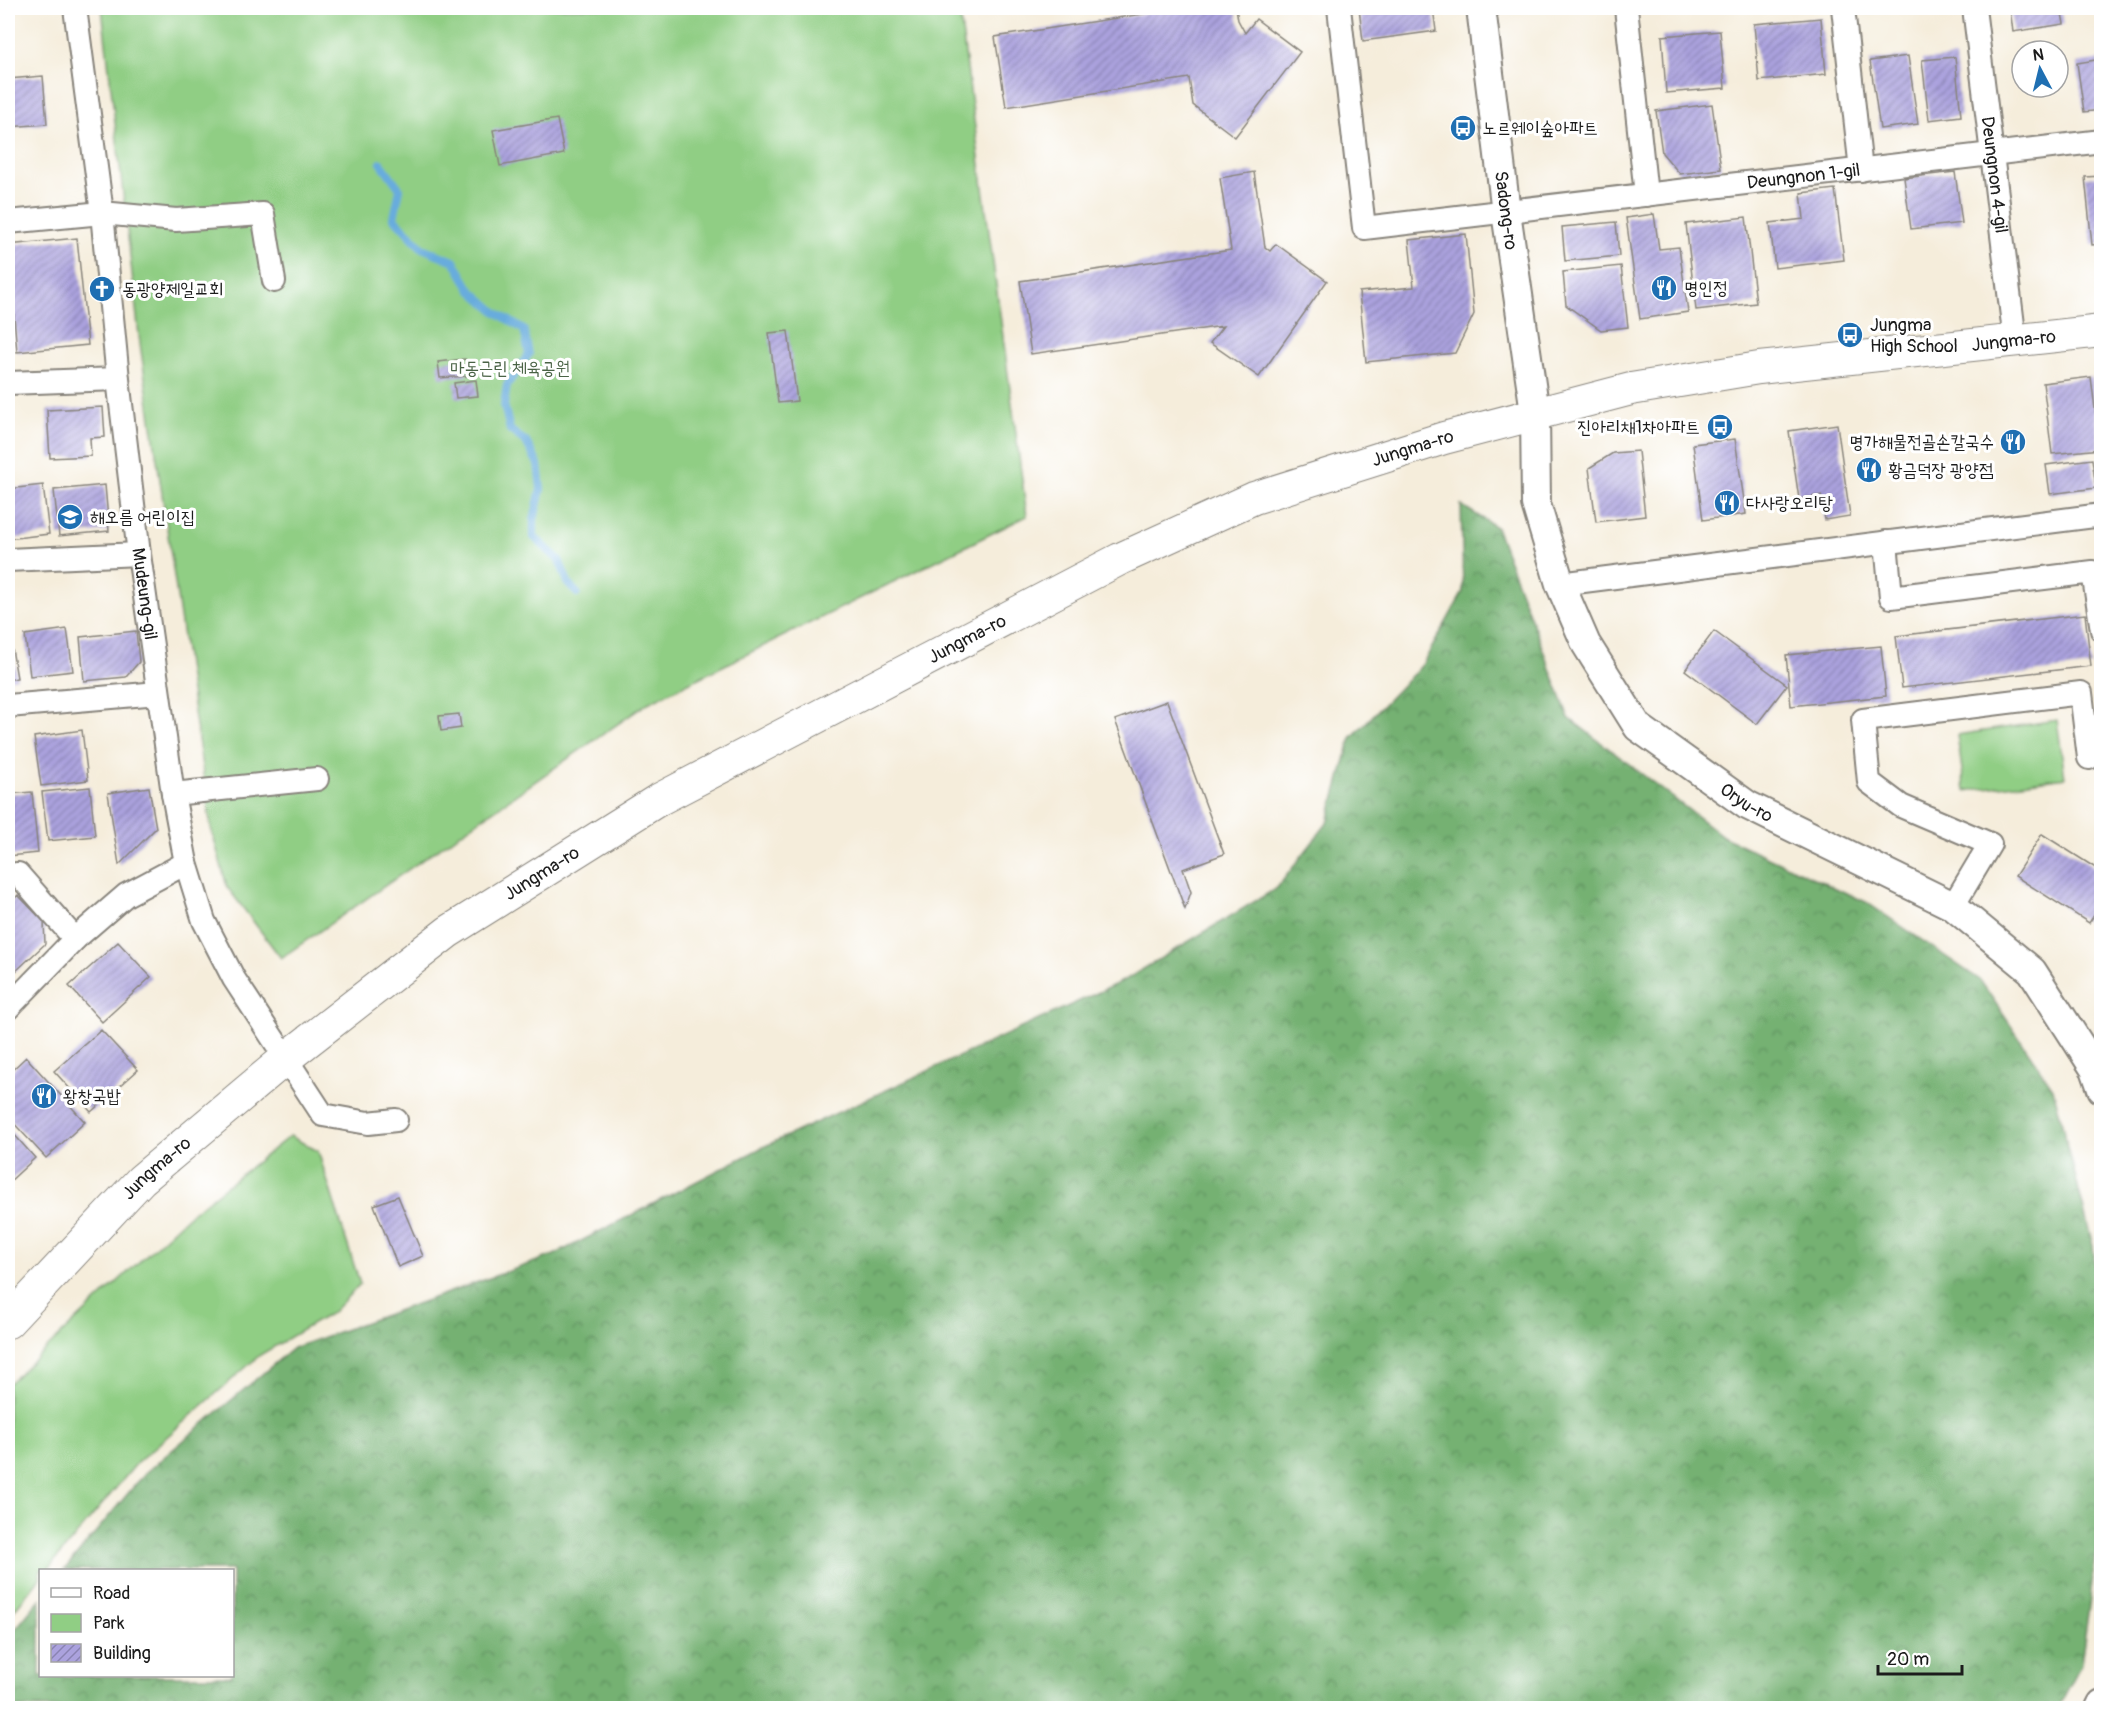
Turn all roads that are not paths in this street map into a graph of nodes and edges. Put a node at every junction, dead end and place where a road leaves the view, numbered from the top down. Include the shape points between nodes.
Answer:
1 (75, 8) edge
2 (1339, 8) edge
3 (1481, 8) edge
4 (1626, 8) edge
5 (1843, 8) edge
6 (1974, 8) edge
7 (2102, 141) edge
8 (1991, 154) junction
9 (1861, 170) junction
10 (1646, 195) junction
11 (1506, 212) junction
12 (102, 213) junction
13 (8, 222) edge
14 (274, 281) dead end
15 (2102, 331) edge
16 (2015, 340) junction
17 (118, 379) junction
18 (8, 383) edge
19 (1535, 412) junction
20 (2102, 515) edge
21 (1886, 542) junction
22 (139, 554) junction
23 (8, 560) edge
24 (1560, 584) junction
25 (2102, 630) edge
26 (2091, 692) edge
27 (158, 693) junction
28 (8, 706) edge
29 (2089, 758) dead end
30 (317, 779) dead end
31 (173, 795) junction
32 (186, 863) junction
33 (8, 875) edge
34 (1953, 906) junction
35 (75, 939) junction
36 (8, 1008) edge
37 (285, 1059) junction
38 (2102, 1089) edge
39 (396, 1120) dead end
40 (8, 1322) edge
41 (2102, 1704) edge
42 (2100, 1708) edge

1 - 12 street, Mudeung-gil
2 - 11 street, Deungnon 1-gil via 1364,228
3 - 11 street, Sadong-ro
4 - 10 street
5 - 9 street
6 - 8 street, Deungnon 4-gil
7 - 8 street, Deungnon 1-gil
8 - 9 street, Deungnon 1-gil
8 - 16 street, Deungnon 4-gil
9 - 10 street, Deungnon 1-gil
10 - 11 street, Deungnon 1-gil
11 - 19 street, Sadong-ro
12 - 13 street
12 - 14 street via 176,220 263,214
12 - 17 street, Mudeung-gil
15 - 16 main road, Jungma-ro
16 - 19 main road, Jungma-ro via 1755,369 1631,389
17 - 18 street
17 - 22 street, Mudeung-gil
19 - 24 street, Oryu-ro via 1536,504
19 - 37 main road, Jungma-ro via 1254,498 1120,559 978,632 658,800 448,932
20 - 21 street
21 - 24 street
21 - 25 street via 1892,597 2093,572
22 - 23 street
22 - 27 street, Mudeung-gil
24 - 34 street, Oryu-ro via 1586,644 1638,727 1747,805
26 - 29 street
26 - 34 street via 1863,720 1869,782 1901,806 1990,844
27 - 28 street
27 - 31 street, Mudeung-gil
30 - 31 street
31 - 32 street, Mudeung-gil
32 - 35 street via 126,895
32 - 37 street, Mudeung-gil via 204,921 234,979
33 - 35 street via 18,874
34 - 38 street, Oryu-ro via 2032,971 2095,1070
35 - 36 street
37 - 39 street, Mudeung-gil via 323,1116 368,1123
37 - 40 main road, Jungma-ro via 141,1180
41 - 42 street

